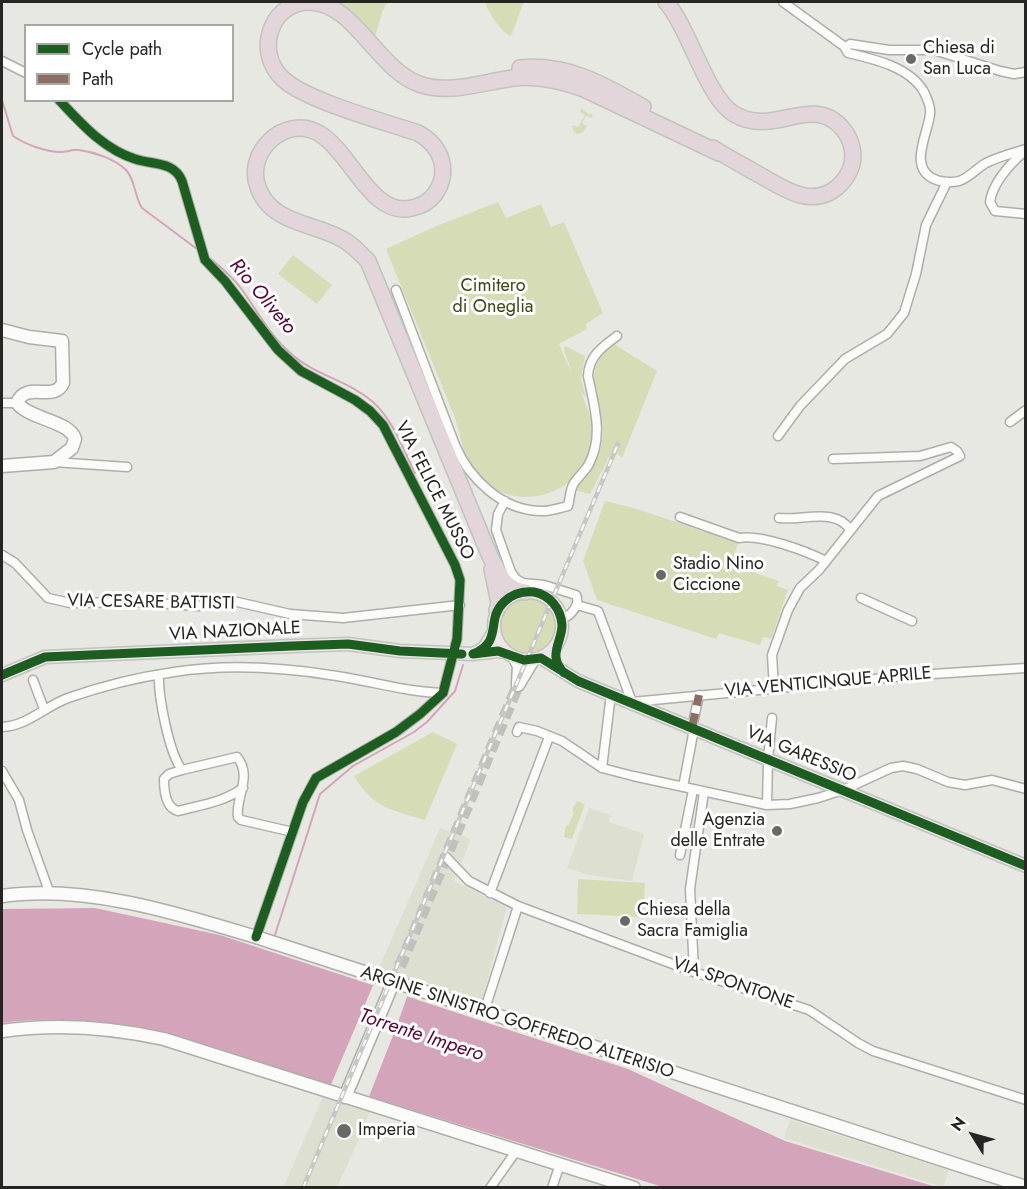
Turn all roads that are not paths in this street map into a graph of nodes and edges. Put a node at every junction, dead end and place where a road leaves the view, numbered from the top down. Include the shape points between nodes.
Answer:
1 (666, 2) edge
2 (783, 2) edge
3 (845, 47) junction
4 (2, 61) edge
5 (1026, 72) edge
6 (24, 73) edge
7 (60, 102) edge
8 (1026, 150) edge
9 (947, 182) junction
10 (1026, 214) edge
11 (396, 290) dead end
12 (2, 330) edge
13 (617, 336) dead end
14 (2, 403) edge
15 (17, 403) junction
16 (1026, 410) edge
17 (1010, 422) dead end
18 (778, 436) dead end
19 (833, 459) dead end
20 (54, 462) junction
21 (2, 466) edge
22 (127, 467) dead end
23 (506, 501) junction
24 (680, 517) dead end
25 (779, 518) dead end
26 (850, 530) junction
27 (489, 554) junction
28 (2, 555) edge
29 (826, 561) junction
30 (525, 592) junction
31 (861, 598) dead end
32 (460, 605) junction
33 (577, 605) junction
34 (497, 610) junction
35 (560, 616) junction
36 (912, 621) dead end
37 (494, 632) junction
38 (556, 645) junction
39 (473, 654) junction
40 (453, 655) junction
41 (510, 655) junction
42 (537, 659) junction
43 (1026, 668) edge
44 (564, 673) junction
45 (2, 675) edge
46 (159, 675) junction
47 (33, 680) dead end
48 (774, 688) junction
49 (442, 693) junction
50 (611, 694) junction
51 (699, 695) junction
52 (632, 702) junction
53 (44, 710) junction
54 (772, 718) dead end
55 (2, 727) edge
56 (693, 728) junction
57 (517, 732) dead end
58 (549, 736) junction
59 (768, 759) junction
60 (602, 768) junction
61 (182, 770) junction
62 (2, 771) edge
63 (244, 787) junction
64 (683, 787) junction
65 (1026, 789) edge
66 (693, 790) junction
67 (843, 790) junction
68 (704, 792) junction
69 (767, 805) junction
70 (293, 832) junction
71 (680, 855) dead end
72 (446, 857) dead end
73 (1026, 866) edge
74 (490, 893) junction
75 (50, 894) junction
76 (2, 896) edge
77 (518, 906) junction
78 (256, 937) junction
79 (694, 972) junction
80 (393, 983) tunnel mouth
81 (484, 1012) junction
82 (2, 1031) edge
83 (345, 1097) junction
84 (1026, 1100) edge
85 (517, 1150) junction
86 (560, 1164) junction
87 (1026, 1187) edge
88 (490, 1188) edge
89 (552, 1188) edge
90 (634, 1188) edge

1 - 27 highway via 728,110 765,122 811,113 825,115 837,123 847,134 853,157 843,182 813,197 795,193 574,72 514,69 452,88 427,87 396,72 346,19 324,4 292,5 269,33 270,60 292,86 424,136 439,154 443,176 436,192 423,205 409,209 390,206 376,197 333,145 309,129 281,132 265,146 255,178 262,198 273,210 343,239 368,261
2 - 3 street
3 - 5 street via 850,44 889,50 934,50 1000,72
3 - 9 street via 848,53 889,65 920,86 930,113 921,166 935,180
4 - 6 street
7 - 32 street, VIA FELICE MUSSO via 107,146 177,171 205,260 278,350 302,371 355,400 383,425 455,565 460,580
8 - 9 street via 987,163 961,181
8 - 10 street via 1005,172 990,199 995,211
9 - 18 street via 926,225 904,313 887,334 845,359 800,405
11 - 23 street via 459,454 477,480
12 - 15 main road via 62,341 62,387 56,392 26,393
13 - 23 street via 596,353 588,369 597,422 595,447 587,468 573,485 568,506 542,512
14 - 15 street
15 - 20 main road via 74,433 74,445
16 - 17 street
19 - 26 street via 920,456 951,447 960,456 878,496
20 - 21 main road
20 - 22 street
23 - 33 street via 498,514 496,530 511,572 524,583 576,595
24 - 29 street via 739,538 801,550
25 - 26 street via 834,517 845,522
26 - 29 street
27 - 30 highway via 506,584
27 - 34 highway
28 - 32 street, VIA CESARE BATTISTI via 54,601 188,606 233,601 290,614 343,618
29 - 48 street via 800,588 792,603 772,655
30 - 34 main road via 504,601
30 - 35 main road via 547,598
31 - 36 street
32 - 40 street, VIA FELICE MUSSO
33 - 35 street via 568,616
33 - 52 street via 598,611
34 - 37 main road
35 - 38 main road
37 - 39 main road via 484,648
37 - 41 main road
38 - 42 main road
38 - 44 main road via 557,663
39 - 40 main road, VIA NAZIONALE
39 - 41 main road, VIA NAZIONALE via 498,651
40 - 45 main road, VIA NAZIONALE via 348,644 292,646 45,657
40 - 49 street, VIA FELICE MUSSO
41 - 42 main road
41 - 42 main road via 519,666 518,685
42 - 44 main road, VIA GARESSIO
43 - 48 street, VIA VENTICINQUE APRILE
44 - 50 main road, VIA GARESSIO
46 - 49 street via 265,667
46 - 53 street via 69,698
46 - 61 street via 160,697
47 - 53 street
48 - 51 street, VIA VENTICINQUE APRILE
49 - 70 street via 396,732 316,778
50 - 52 main road, VIA GARESSIO
50 - 60 street
51 - 52 street, VIA VENTICINQUE APRILE
51 - 56 street
52 - 56 main road, VIA GARESSIO
53 - 55 street via 25,722
54 - 59 street
56 - 59 main road, VIA GARESSIO
56 - 64 street
57 - 58 street via 519,727
58 - 60 street
58 - 74 street
59 - 67 main road, VIA GARESSIO
59 - 69 street
60 - 64 street
61 - 63 street via 237,757 243,768
61 - 63 street via 164,779 173,810 221,800
62 - 75 street via 20,800
63 - 70 street via 237,810 241,820
64 - 66 street
65 - 67 street via 992,780 965,785 948,782 903,766
66 - 68 street
66 - 71 street
67 - 69 street via 790,804
67 - 73 main road, VIA GARESSIO
68 - 69 street
68 - 79 street via 690,889
70 - 78 street
72 - 74 street, VIA SPONTONE via 469,881
74 - 77 street, VIA SPONTONE
75 - 76 main road, ARGINE SINISTRO GOFFREDO ALTERISIO
75 - 78 main road, ARGINE SINISTRO GOFFREDO ALTERISIO via 135,903
77 - 79 street, VIA SPONTONE
77 - 81 street
78 - 81 main road, ARGINE SINISTRO GOFFREDO ALTERISIO
79 - 84 street, VIA SPONTONE via 809,1010 873,1051
80 - 83 main road
81 - 87 main road, ARGINE SINISTRO GOFFREDO ALTERISIO
82 - 83 main road via 68,1026 135,1033
83 - 85 main road
85 - 86 main road
85 - 88 street
86 - 89 street
86 - 90 main road

